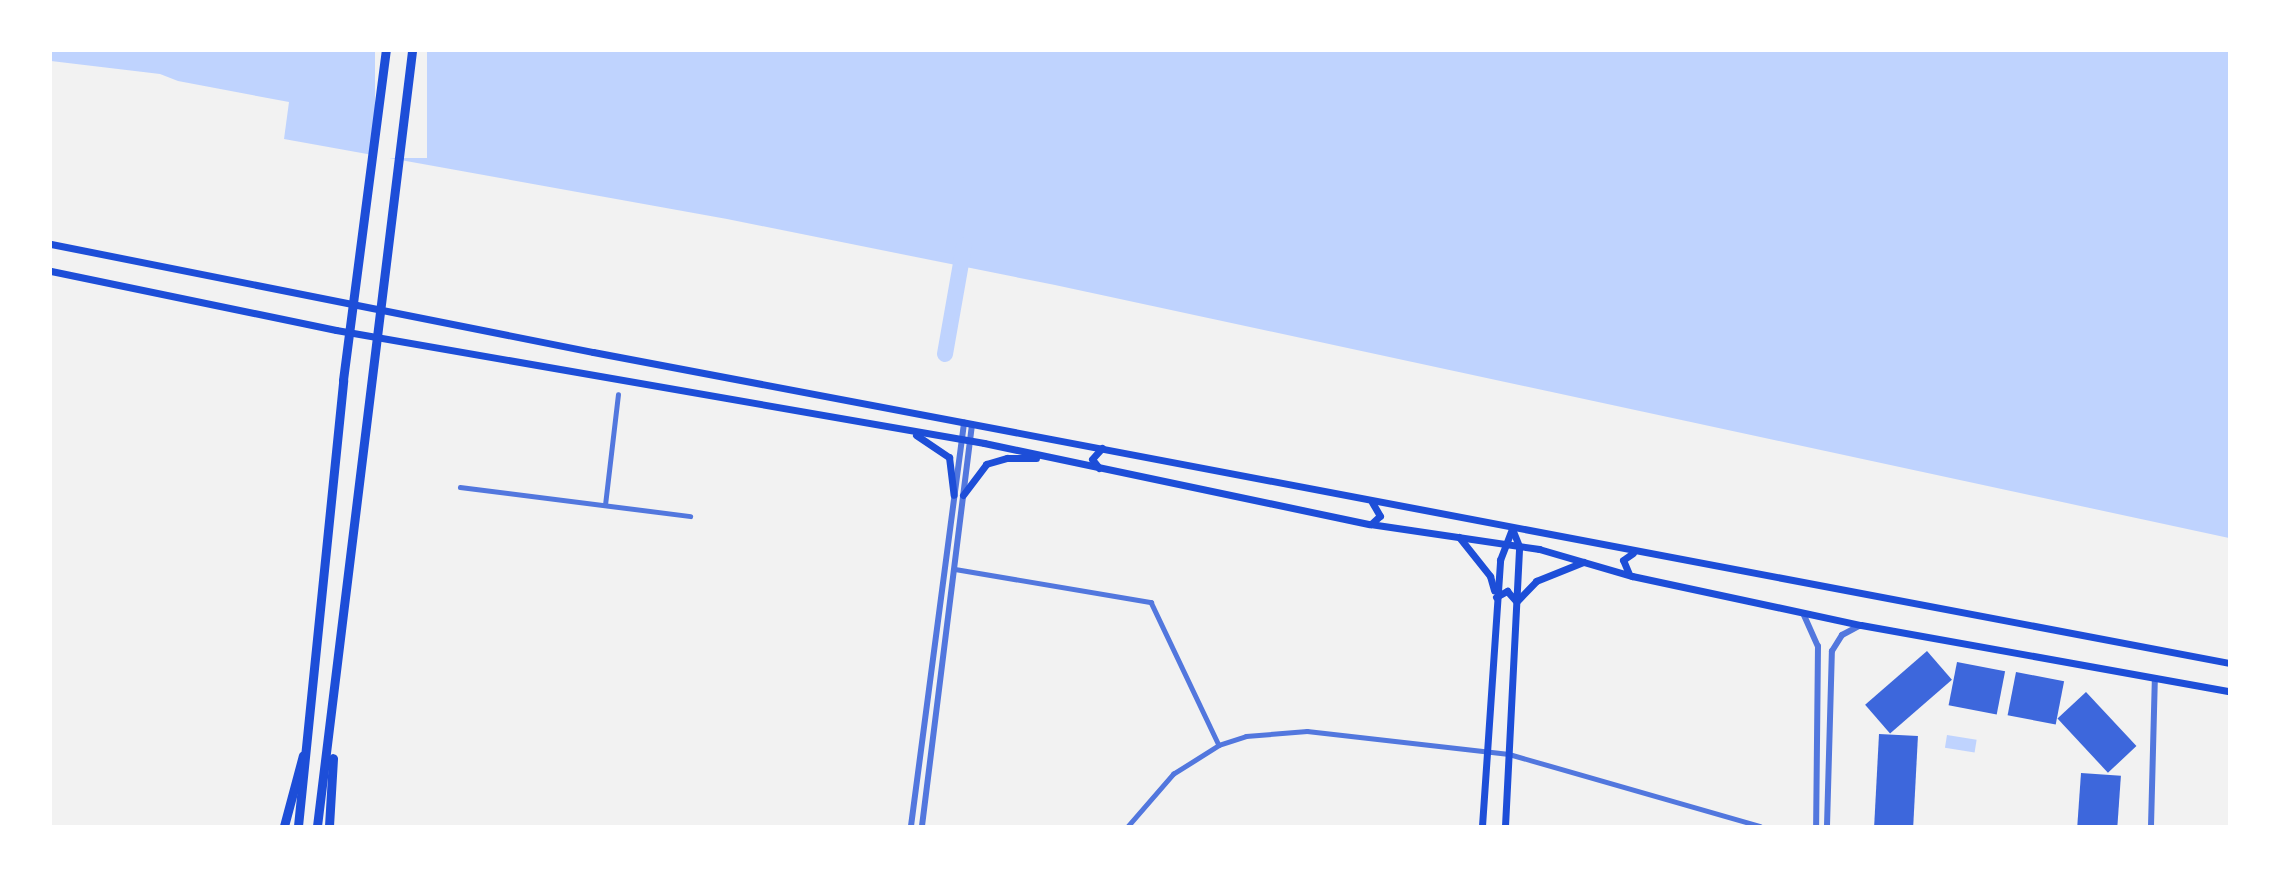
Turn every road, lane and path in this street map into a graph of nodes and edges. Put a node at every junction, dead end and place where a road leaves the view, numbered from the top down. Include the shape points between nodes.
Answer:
1 (386, 51) edge
2 (412, 51) edge
3 (51, 244) edge
4 (51, 271) edge
5 (618, 396) dead end
6 (968, 423) junction
7 (909, 431) junction
8 (965, 440) junction
9 (1103, 448) junction
10 (1053, 458) junction
11 (1099, 468) junction
12 (460, 487) dead end
13 (954, 495) junction
14 (963, 495) junction
15 (1371, 501) junction
16 (605, 505) junction
17 (690, 516) dead end
18 (1370, 524) junction
19 (1512, 529) junction
20 (1459, 537) junction
21 (1504, 545) junction
22 (1519, 546) junction
23 (1637, 552) junction
24 (1586, 562) junction
25 (955, 569) junction
26 (1632, 576) junction
27 (1496, 597) junction
28 (1516, 602) junction
29 (1803, 613) junction
30 (1861, 625) junction
31 (2229, 663) edge
32 (2155, 678) junction
33 (2229, 691) edge
34 (332, 730) junction
35 (310, 737) junction
36 (1219, 745) junction
37 (1487, 751) junction
38 (1509, 754) junction
39 (284, 826) edge
40 (298, 826) edge
41 (317, 826) edge
42 (329, 826) edge
43 (911, 826) edge
44 (922, 826) edge
45 (1128, 826) edge
46 (1482, 826) edge
47 (1505, 826) edge
48 (1760, 826) edge
49 (1816, 826) edge
50 (1827, 826) edge
51 (2151, 826) edge

1 - 35 highway via 343,380
2 - 34 highway
3 - 6 main road
4 - 7 main road via 336,330
5 - 16 street
6 - 8 street
6 - 9 main road
7 - 8 main road
7 - 13 main road via 949,457
8 - 10 main road
8 - 13 street
8 - 14 street
9 - 11 main road via 1093,453
9 - 15 main road
10 - 11 main road
10 - 14 main road via 998,459 977,472
11 - 18 main road
12 - 16 street
13 - 43 street
14 - 25 street
15 - 18 main road via 1380,508 1380,516
15 - 19 main road
16 - 17 street
18 - 20 main road
19 - 21 main road
19 - 22 main road
19 - 23 main road
20 - 21 main road
20 - 27 main road via 1490,576
21 - 22 main road
21 - 27 main road
22 - 24 main road
22 - 28 main road
23 - 26 main road via 1623,560
23 - 31 main road
24 - 26 main road
24 - 28 main road via 1536,581
25 - 36 street via 1151,602
25 - 44 street
26 - 29 main road
27 - 28 main road via 1507,591
27 - 37 main road
28 - 38 main road
29 - 30 main road
29 - 49 street via 1818,646
30 - 32 main road
30 - 50 street via 1842,635 1832,651
32 - 33 main road
32 - 51 street
34 - 41 highway
34 - 42 highway via 334,794
35 - 39 highway
35 - 40 highway
36 - 37 street via 1246,736 1307,731
36 - 45 street via 1173,774
37 - 38 street
37 - 46 main road
38 - 47 main road
38 - 48 street

